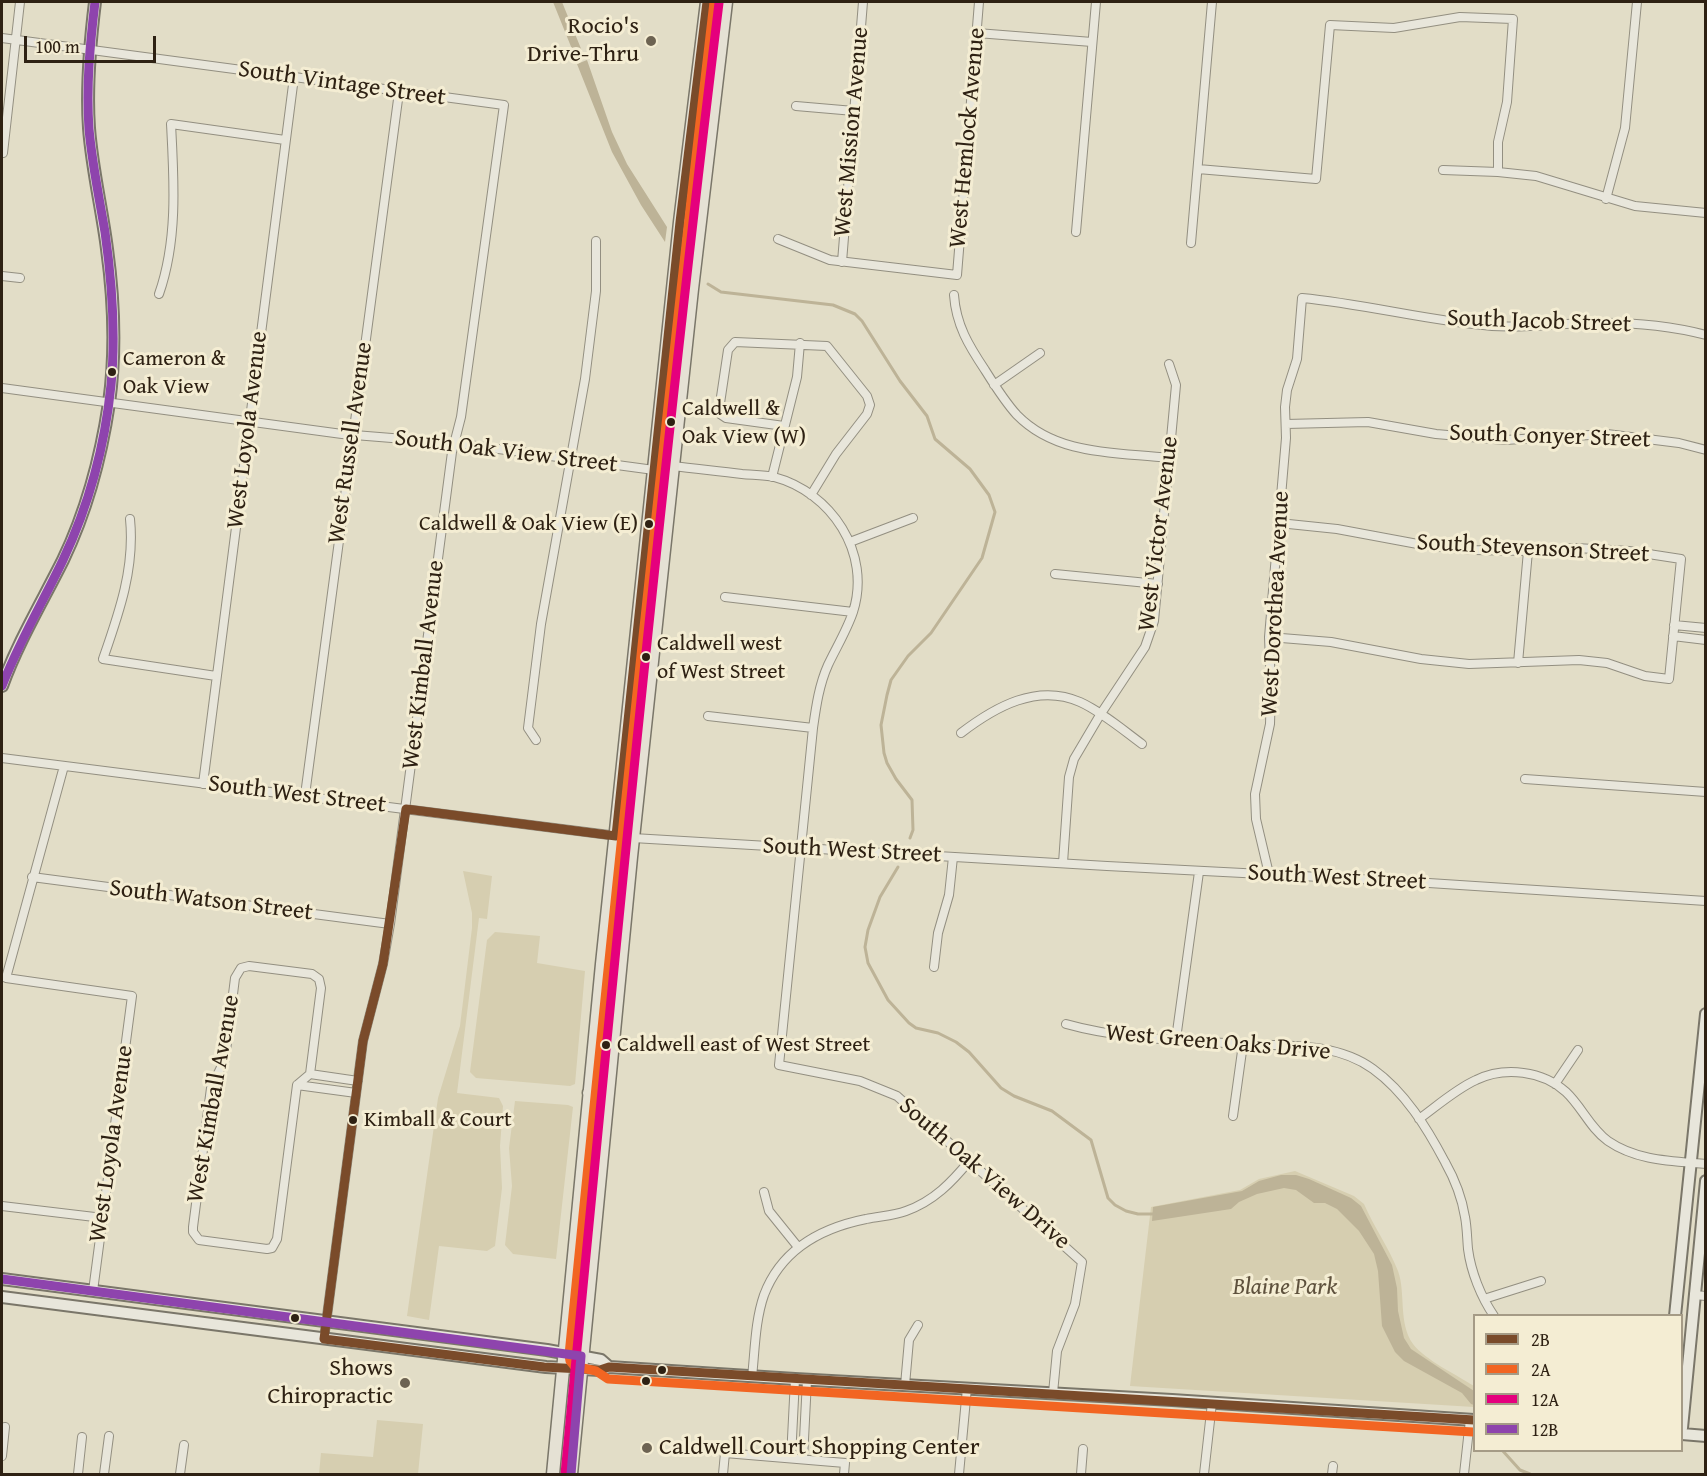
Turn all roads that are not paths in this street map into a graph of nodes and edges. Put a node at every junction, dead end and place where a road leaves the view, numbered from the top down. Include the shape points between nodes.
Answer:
1 (20, 2) edge
2 (95, 2) edge
3 (707, 2) edge
4 (717, 2) edge
5 (726, 2) edge
6 (863, 2) edge
7 (979, 2) edge
8 (1096, 2) edge
9 (1212, 2) edge
10 (1637, 2) edge
11 (977, 33) junction
12 (2, 38) edge
13 (16, 40) junction
14 (1092, 42) junction
15 (91, 50) junction
16 (719, 65) junction
17 (294, 77) junction
18 (399, 92) junction
19 (504, 105) joint
20 (796, 106) dead end
21 (854, 111) junction
22 (285, 140) junction
23 (3, 153) dead end
24 (1198, 169) junction
25 (1443, 170) dead end
26 (1497, 172) junction
27 (1606, 199) junction
28 (1706, 213) edge
29 (1076, 232) dead end
30 (778, 239) dead end
31 (596, 241) dead end
32 (1191, 243) dead end
33 (842, 262) junction
34 (2, 276) edge
35 (20, 278) dead end
36 (159, 294) dead end
37 (954, 295) dead end
38 (1302, 298) joint
39 (1706, 335) edge
40 (800, 344) junction
41 (1040, 353) dead end
42 (1169, 364) dead end
43 (994, 385) junction
44 (2, 388) edge
45 (109, 402) junction
46 (249, 422) junction
47 (1286, 424) junction
48 (784, 426) junction
49 (352, 436) junction
50 (454, 443) junction
51 (1706, 450) edge
52 (1168, 458) junction
53 (572, 459) junction
54 (674, 466) junction
55 (654, 470) junction
56 (772, 477) junction
57 (811, 495) junction
58 (913, 518) dead end
59 (130, 519) dead end
60 (1279, 523) junction
61 (850, 542) junction
62 (1528, 551) junction
63 (662, 573) junction
64 (1055, 574) dead end
65 (1158, 584) junction
66 (725, 597) dead end
67 (853, 612) junction
68 (1674, 626) junction
69 (1706, 628) edge
70 (1673, 636) junction
71 (1269, 637) junction
72 (1706, 640) edge
73 (1518, 663) junction
74 (216, 676) junction
75 (2, 686) edge
76 (1100, 714) junction
77 (708, 716) dead end
78 (813, 728) junction
79 (961, 733) dead end
80 (536, 740) dead end
81 (1142, 744) dead end
82 (2, 758) edge
83 (64, 766) junction
84 (1525, 779) dead end
85 (203, 784) junction
86 (1706, 792) edge
87 (305, 795) junction
88 (406, 809) junction
89 (616, 836) junction
90 (633, 838) junction
91 (801, 847) junction
92 (953, 857) junction
93 (1063, 863) junction
94 (1199, 872) junction
95 (1269, 874) junction
96 (32, 877) junction
97 (1706, 901) edge
98 (390, 924) junction
99 (934, 967) dead end
100 (1706, 1014) edge
101 (1066, 1024) dead end
102 (1176, 1039) junction
103 (1243, 1044) junction
104 (1578, 1050) dead end
105 (310, 1074) junction
106 (358, 1081) junction
107 (1555, 1084) junction
108 (297, 1085) junction
109 (589, 1092) junction
110 (356, 1093) junction
111 (1233, 1116) dead end
112 (1419, 1119) junction
113 (970, 1160) junction
114 (1690, 1162) junction
115 (1706, 1164) edge
116 (1706, 1181) edge
117 (764, 1192) dead end
118 (597, 1197) junction
119 (2, 1206) edge
120 (103, 1218) junction
121 (798, 1247) junction
122 (2, 1280) edge
123 (1541, 1281) dead end
124 (93, 1291) junction
125 (1700, 1295) edge
126 (2, 1297) edge
127 (1484, 1299) junction
128 (1493, 1314) edge
129 (1675, 1314) edge
130 (327, 1321) junction
131 (918, 1325) dead end
132 (324, 1340) junction
133 (563, 1353) junction
134 (581, 1356) junction
135 (609, 1367) junction
136 (562, 1368) junction
137 (580, 1369) junction
138 (752, 1377) junction
139 (795, 1379) junction
140 (807, 1380) junction
141 (905, 1385) junction
142 (968, 1388) junction
143 (1053, 1393) junction
144 (1212, 1403) junction
145 (1472, 1420) edge
146 (1683, 1421) edge
147 (5, 1427) dead end
148 (1683, 1434) edge
149 (109, 1436) dead end
150 (1706, 1436) edge
151 (82, 1437) dead end
152 (184, 1445) dead end
153 (1083, 1449) dead end
154 (2, 1456) edge
155 (790, 1458) junction
156 (802, 1460) junction
157 (78, 1474) edge
158 (104, 1474) edge
159 (180, 1474) edge
160 (553, 1474) edge
161 (571, 1474) edge
162 (723, 1474) edge
163 (844, 1474) edge
164 (959, 1474) edge
165 (1081, 1474) edge
166 (1204, 1474) edge
167 (1464, 1474) edge

1 - 13 street
2 - 15 street
3 - 55 main road
4 - 16 main road via 712,46
5 - 16 main road
6 - 21 street, West Mission Avenue
7 - 11 street, West Hemlock Avenue
8 - 14 street
9 - 24 street
10 - 27 street via 1625,128
11 - 14 street
11 - 33 street, West Hemlock Avenue via 957,275
12 - 13 street, South Vintage Street
13 - 15 street, South Vintage Street
13 - 23 street
14 - 29 street
15 - 17 street, South Vintage Street
15 - 45 street via 89,128 112,304
16 - 54 main road
17 - 18 street, South Vintage Street
17 - 22 street, West Loyola Avenue
18 - 19 street, South Vintage Street
18 - 49 street, West Russell Avenue
19 - 50 street, West Kimball Avenue via 461,417
20 - 21 street
21 - 33 street, West Mission Avenue
22 - 36 street via 171,124 172,223
22 - 46 street, West Loyola Avenue
24 - 26 street via 1316,179 1330,25 1394,28 1460,17 1513,19
24 - 32 street
25 - 26 street
26 - 27 street via 1536,176
27 - 28 street
30 - 33 street
31 - 53 street via 596,291
34 - 35 street
37 - 43 street via 966,342
38 - 39 street, South Jacob Street via 1493,326 1612,323 1683,329
38 - 47 street, West Dorothea Avenue via 1296,359 1287,390
40 - 48 street via 797,377
40 - 48 street via 737,341 729,350 720,414
40 - 57 street via 827,346 870,405
41 - 43 street
42 - 52 street, West Victor Avenue via 1176,385
43 - 52 street via 1016,414 1044,437 1079,449
44 - 45 street, South Oak View Street
45 - 46 street, South Oak View Street
45 - 75 street via 100,455 82,514
46 - 49 street, South Oak View Street
46 - 74 street, West Loyola Avenue
47 - 51 street, South Conyer Street via 1368,422 1436,434 1505,440 1607,434
47 - 60 street, West Dorothea Avenue
48 - 56 street
49 - 50 street, South Oak View Street
49 - 87 street, West Russell Avenue
50 - 53 street, South Oak View Street
50 - 88 street, West Kimball Avenue
52 - 65 street, West Victor Avenue
53 - 55 street, South Oak View Street
53 - 80 street via 530,705 528,728
54 - 56 street
54 - 63 main road
55 - 63 main road via 662,479 656,546
55 - 89 main road
56 - 57 street
57 - 61 street via 836,518
58 - 61 street
59 - 74 street via 127,582 104,659
60 - 62 street, South Stevenson Street via 1423,545
60 - 71 street, West Dorothea Avenue
61 - 67 street via 857,579
62 - 68 street, South Stevenson Street via 1576,548 1681,559
62 - 73 street
63 - 90 main road
64 - 65 street
65 - 76 street, West Victor Avenue via 1154,621 1145,647
66 - 67 street
67 - 78 street via 818,693
68 - 69 street
68 - 70 street
70 - 72 street
70 - 73 street via 1669,679 1645,676 1607,663
71 - 73 street via 1331,642 1421,659
71 - 95 street, West Dorothea Avenue via 1270,724 1255,794 1256,819
74 - 85 street, West Loyola Avenue
76 - 79 street via 1063,697 1030,697 1007,703
76 - 81 street
76 - 93 street, West Victor Avenue via 1074,759 1069,777
77 - 78 street
78 - 91 street
82 - 83 street, South West Street
83 - 85 street, South West Street
83 - 96 street
84 - 86 street
85 - 87 street, South West Street
87 - 88 street, South West Street
88 - 89 street, South West Street
88 - 98 street, West Kimball Avenue
89 - 90 street, South West Street
89 - 109 main road
90 - 91 street, South West Street
90 - 118 main road
91 - 92 street, South West Street
91 - 113 street, South Oak View Drive via 779,1065 860,1082 897,1096
92 - 93 street, South West Street
92 - 99 street
93 - 94 street, South West Street
94 - 95 street, South West Street
94 - 102 street
95 - 97 street, South West Street
96 - 98 street, South Watson Street
96 - 120 street, West Loyola Avenue via 6,978 132,996
98 - 106 street, West Kimball Avenue
100 - 114 street
101 - 102 street, West Green Oaks Drive via 1115,1035
102 - 103 street, West Green Oaks Drive
103 - 111 street
103 - 112 street, West Green Oaks Drive via 1313,1048 1346,1055 1391,1083
104 - 107 street
105 - 106 street
105 - 108 street
105 - 108 street, West Kimball Avenue via 319,979 312,974 241,968 235,978 224,1061 211,1088 193,1227 200,1240 262,1249 275,1244
106 - 110 street, West Kimball Avenue
107 - 112 street via 1527,1073 1493,1074 1476,1080
107 - 114 street via 1575,1102 1592,1126 1616,1145 1640,1156
108 - 110 street
109 - 118 main road via 597,1107 591,1175
109 - 133 main road
110 - 130 street, West Kimball Avenue
112 - 127 street, West Green Oaks Drive via 1457,1187 1474,1277
113 - 121 street via 951,1184 929,1201 906,1211 836,1226
113 - 143 street, South Oak View Drive via 1082,1262 1075,1304 1057,1351
114 - 115 street
114 - 129 street
116 - 125 street
117 - 121 street via 769,1211
118 - 134 main road
119 - 120 street
120 - 124 street, West Loyola Avenue
121 - 138 street via 765,1293
122 - 124 street
123 - 127 street
124 - 130 street
125 - 146 street
126 - 132 street
127 - 128 street, West Green Oaks Drive
130 - 132 street, West Kimball Avenue
130 - 133 street
131 - 141 street via 909,1340
132 - 136 street
133 - 134 street
133 - 136 main road
134 - 135 street via 601,1360
134 - 137 main road
135 - 137 street
135 - 138 street
136 - 137 street
136 - 160 main road
137 - 161 main road
138 - 139 street
139 - 140 street
139 - 155 street
140 - 141 street
140 - 156 street
141 - 142 street
142 - 143 street
142 - 164 street
143 - 144 street
144 - 145 street
144 - 166 street
145 - 167 street
147 - 154 street
148 - 150 street
149 - 158 street
151 - 157 street
152 - 159 street
153 - 165 street
155 - 156 street
155 - 162 street via 725,1453
156 - 163 street via 845,1463

